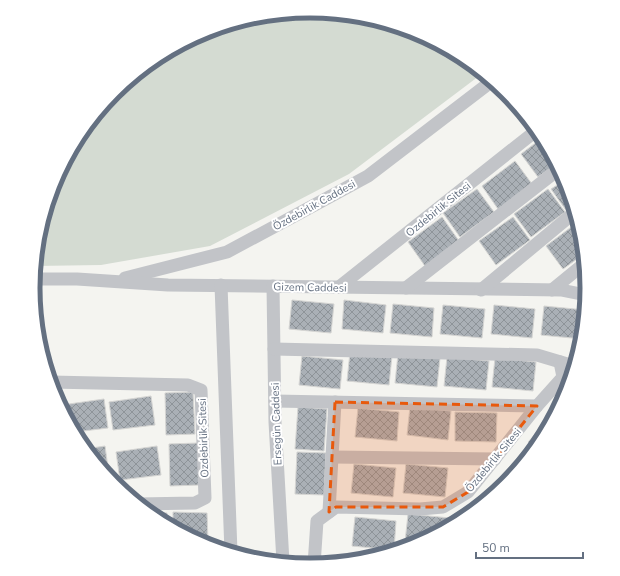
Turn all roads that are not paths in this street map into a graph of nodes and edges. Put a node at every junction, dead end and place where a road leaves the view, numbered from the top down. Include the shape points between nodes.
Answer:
1 (487, 85) edge
2 (531, 134) edge
3 (554, 173) edge
4 (570, 216) edge
5 (579, 267) edge
6 (40, 279) edge
7 (111, 281) junction
8 (221, 285) junction
9 (273, 286) junction
10 (339, 287) junction
11 (406, 288) junction
12 (481, 290) junction
13 (552, 290) junction
14 (580, 294) edge
15 (274, 348) junction
16 (560, 362) junction
17 (569, 365) edge
18 (57, 382) edge
19 (275, 401) junction
20 (335, 402) junction
21 (537, 406) junction
22 (332, 457) junction
23 (495, 459) junction
24 (149, 504) edge
25 (329, 512) junction
26 (231, 546) edge
27 (283, 556) edge
28 (314, 558) edge

1 - 7 street, Özdebirlik Caddesi via 368,176 234,249
2 - 10 street, Ozdebirlik Sitesi
3 - 11 street
4 - 12 street
5 - 13 street
6 - 7 street, Gizem Caddesi
7 - 8 street, Gizem Caddesi
8 - 9 street, Gizem Caddesi
8 - 26 street
9 - 10 street, Gizem Caddesi
9 - 15 street, Ersegün Caddesi
10 - 11 street, Gizem Caddesi
11 - 12 street, Gizem Caddesi
12 - 13 street, Gizem Caddesi
13 - 14 street, Gizem Caddesi
15 - 16 street via 537,355
15 - 19 street, Ersegün Caddesi
16 - 17 street
16 - 21 street, Özdebirlik Sitesi via 564,377
18 - 24 street, Ozdebirlik Sitesi via 188,385 201,390 205,498 195,503
19 - 20 street
19 - 27 street, Ersegün Caddesi
20 - 21 street
20 - 22 street
21 - 23 street, Özdebirlik Sitesi
22 - 23 street
22 - 25 street
23 - 25 street, Özdebirlik Sitesi via 468,492 444,507 336,507
25 - 28 street via 317,521

